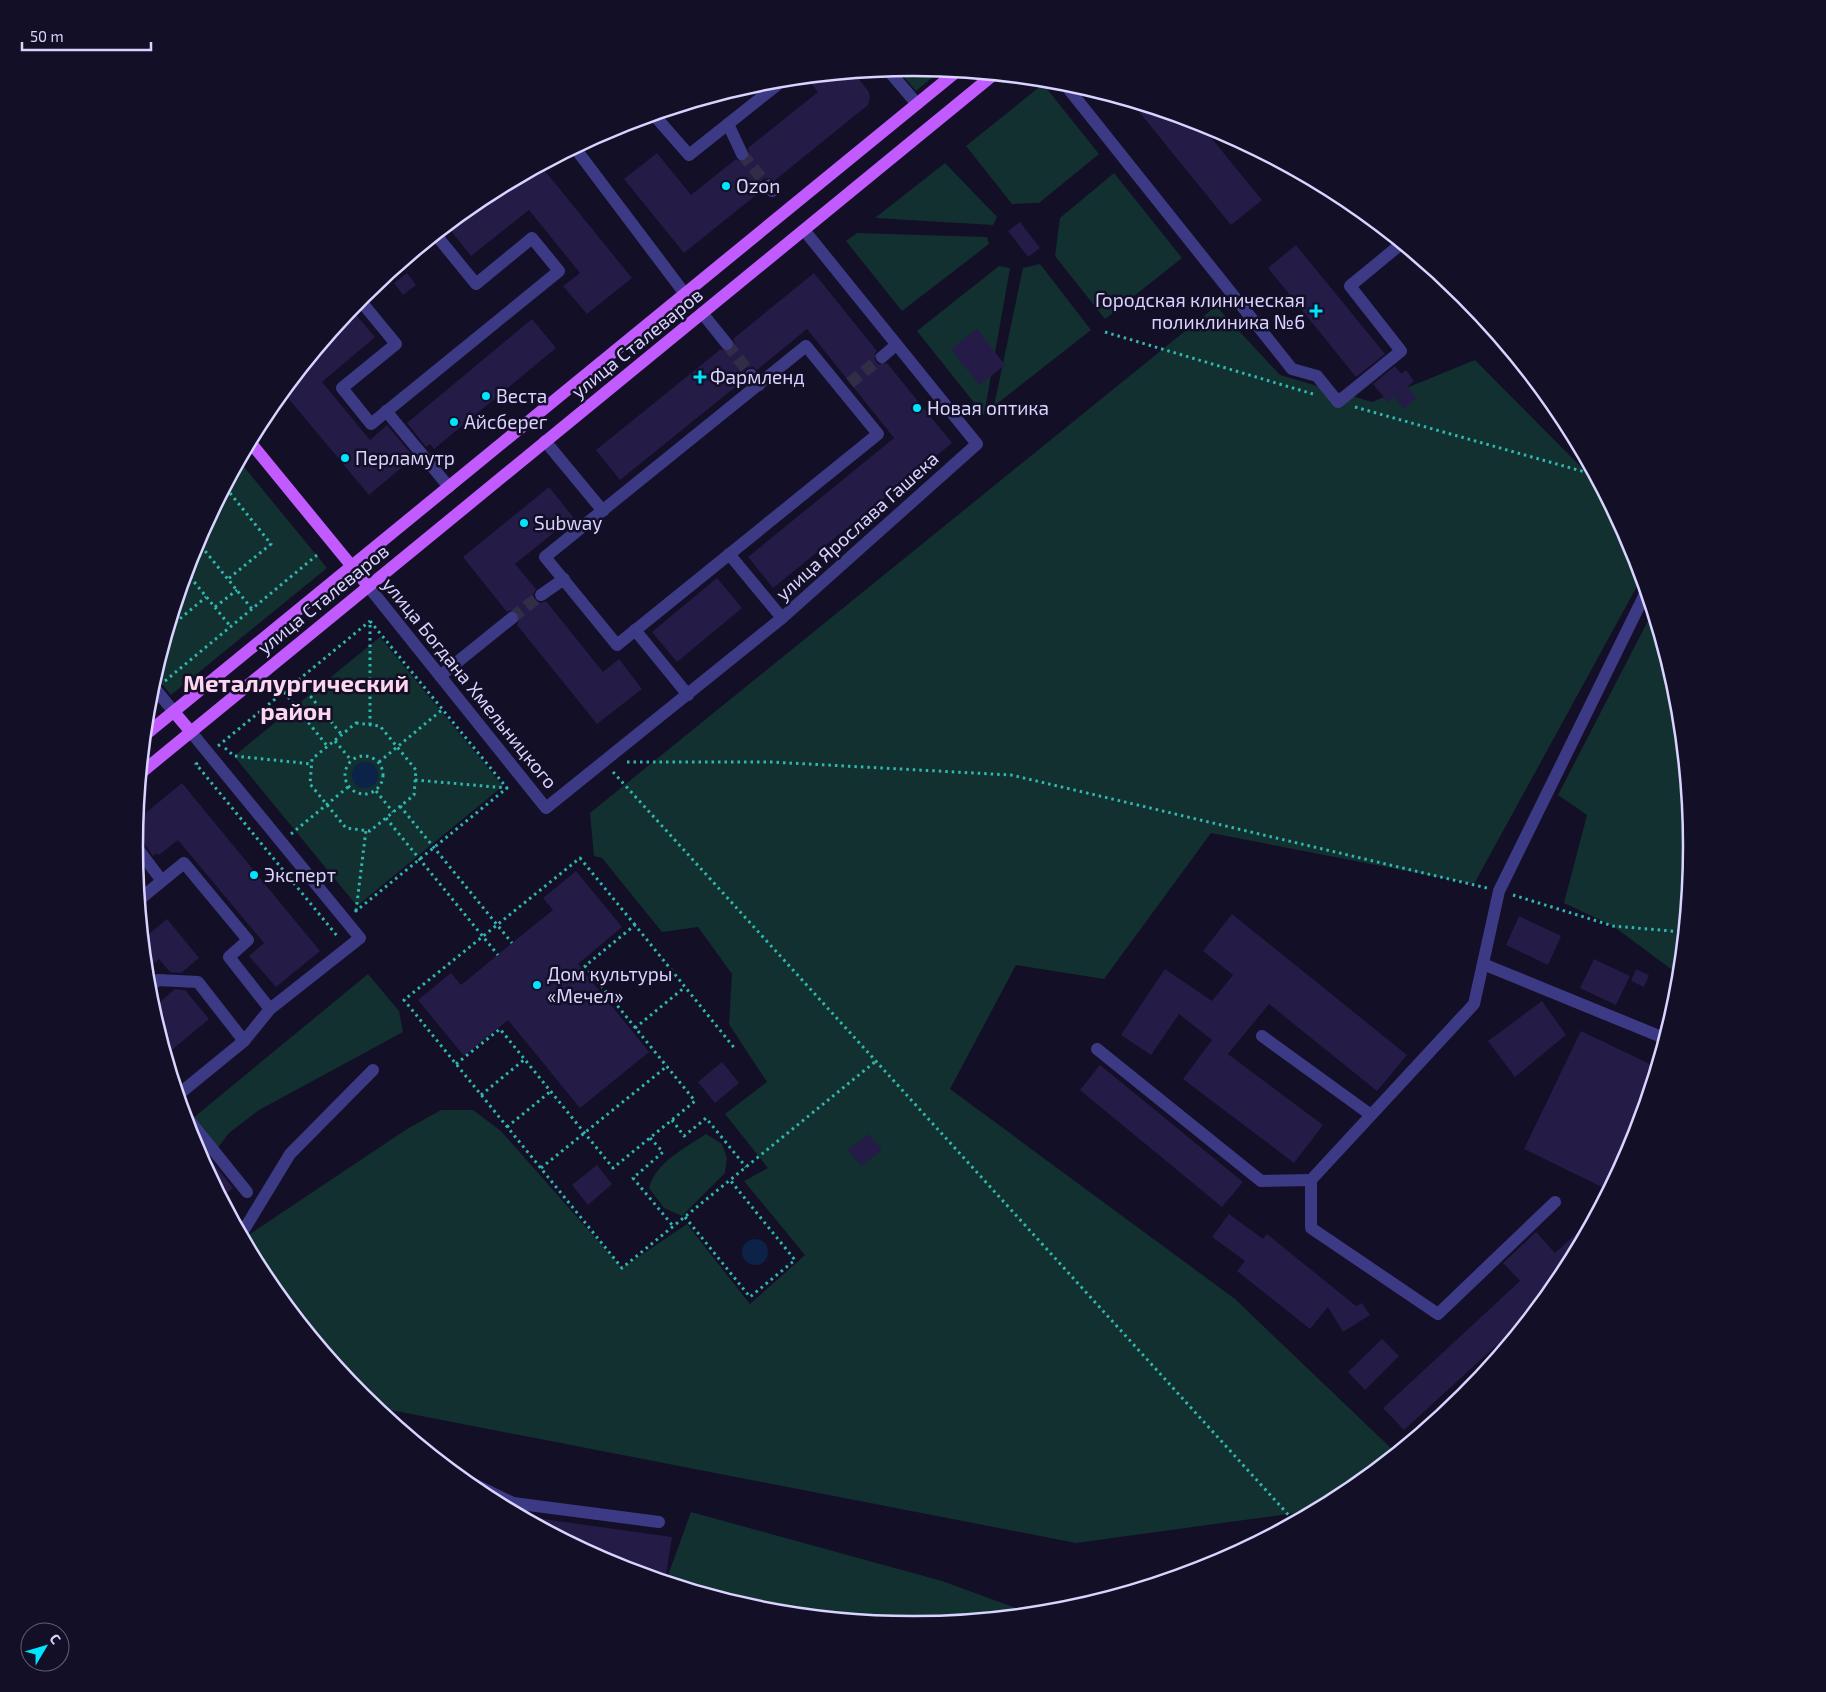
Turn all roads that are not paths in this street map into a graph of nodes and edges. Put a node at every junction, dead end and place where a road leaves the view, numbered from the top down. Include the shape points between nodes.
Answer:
1 (894, 77) edge
2 (949, 77) edge
3 (987, 80) edge
4 (771, 90) edge
5 (1073, 93) edge
6 (917, 104) junction
7 (658, 120) edge
8 (728, 124) junction
9 (579, 153) edge
10 (742, 154) tunnel mouth
11 (804, 230) junction
12 (439, 239) edge
13 (1397, 247) edge
14 (685, 294) junction
15 (365, 307) edge
16 (702, 314) junction
17 (727, 344) tunnel mouth
18 (896, 344) junction
19 (882, 357) tunnel mouth
20 (386, 412) junction
21 (546, 441) junction
22 (254, 447) edge
23 (449, 487) junction
24 (603, 511) junction
25 (729, 554) junction
26 (352, 566) junction
27 (564, 579) junction
28 (368, 586) junction
29 (541, 595) tunnel mouth
30 (1642, 600) edge
31 (512, 618) tunnel mouth
32 (782, 618) junction
33 (635, 630) junction
34 (440, 676) junction
35 (159, 693) edge
36 (688, 695) junction
37 (174, 712) junction
38 (153, 730) edge
39 (191, 732) junction
40 (148, 767) edge
41 (546, 808) joint
42 (143, 858) edge
43 (162, 881) junction
44 (145, 895) edge
45 (1484, 964) junction
46 (156, 982) edge
47 (270, 1009) junction
48 (1262, 1036) dead end
49 (1659, 1036) edge
50 (244, 1041) junction
51 (1097, 1049) dead end
52 (373, 1070) dead end
53 (183, 1091) edge
54 (1371, 1115) junction
55 (199, 1132) edge
56 (1311, 1180) junction
57 (247, 1192) dead end
58 (1555, 1202) dead end
59 (245, 1229) edge
60 (509, 1501) edge
61 (659, 1522) dead end

1 - 6 street
2 - 6 main road, улица Сталеваров
3 - 11 main road, улица Сталеваров
4 - 8 street
5 - 13 street via 1292,368 1317,376 1338,402 1401,351 1350,286
6 - 14 main road, улица Сталеваров
7 - 8 street via 688,155
8 - 10 street
9 - 14 street
11 - 16 main road, улица Сталеваров
11 - 18 street, улица Ярослава Гашека
12 - 20 street via 476,284 532,238 559,271
14 - 23 main road, улица Сталеваров
15 - 20 street via 396,344 342,388 371,424
16 - 17 street
16 - 21 main road, улица Сталеваров
18 - 19 street
18 - 32 street, улица Ярослава Гашека via 977,444
20 - 23 street
21 - 24 street
21 - 28 main road, улица Сталеваров
22 - 26 main road, улица Богдана Хмельницкого
23 - 26 main road, улица Сталеваров
24 - 25 street via 755,380 806,346 846,387 878,434
24 - 27 street via 546,557
25 - 32 street
25 - 33 street
26 - 28 main road, улица Богдана Хмельницкого
26 - 37 main road, улица Сталеваров
27 - 29 street
27 - 33 street via 617,645
28 - 34 street, улица Богдана Хмельницкого
28 - 39 main road, улица Сталеваров
30 - 45 street via 1499,891
31 - 34 street
32 - 36 street, улица Ярослава Гашека
33 - 36 street
34 - 41 street, улица Богдана Хмельницкого
35 - 37 street
36 - 41 street, улица Ярослава Гашека
37 - 38 main road, улица Сталеваров
37 - 39 main road
39 - 40 main road, улица Сталеваров
39 - 47 street via 360,938
42 - 43 street
43 - 44 street
43 - 47 street via 184,863 248,940 229,957
45 - 49 street
45 - 54 street via 1474,1004
46 - 50 street via 198,982
47 - 50 street
48 - 54 street
50 - 53 street
51 - 56 street via 1261,1181
52 - 59 street via 290,1154
54 - 56 street
55 - 57 street
56 - 58 street via 1311,1228 1438,1314
60 - 61 street

